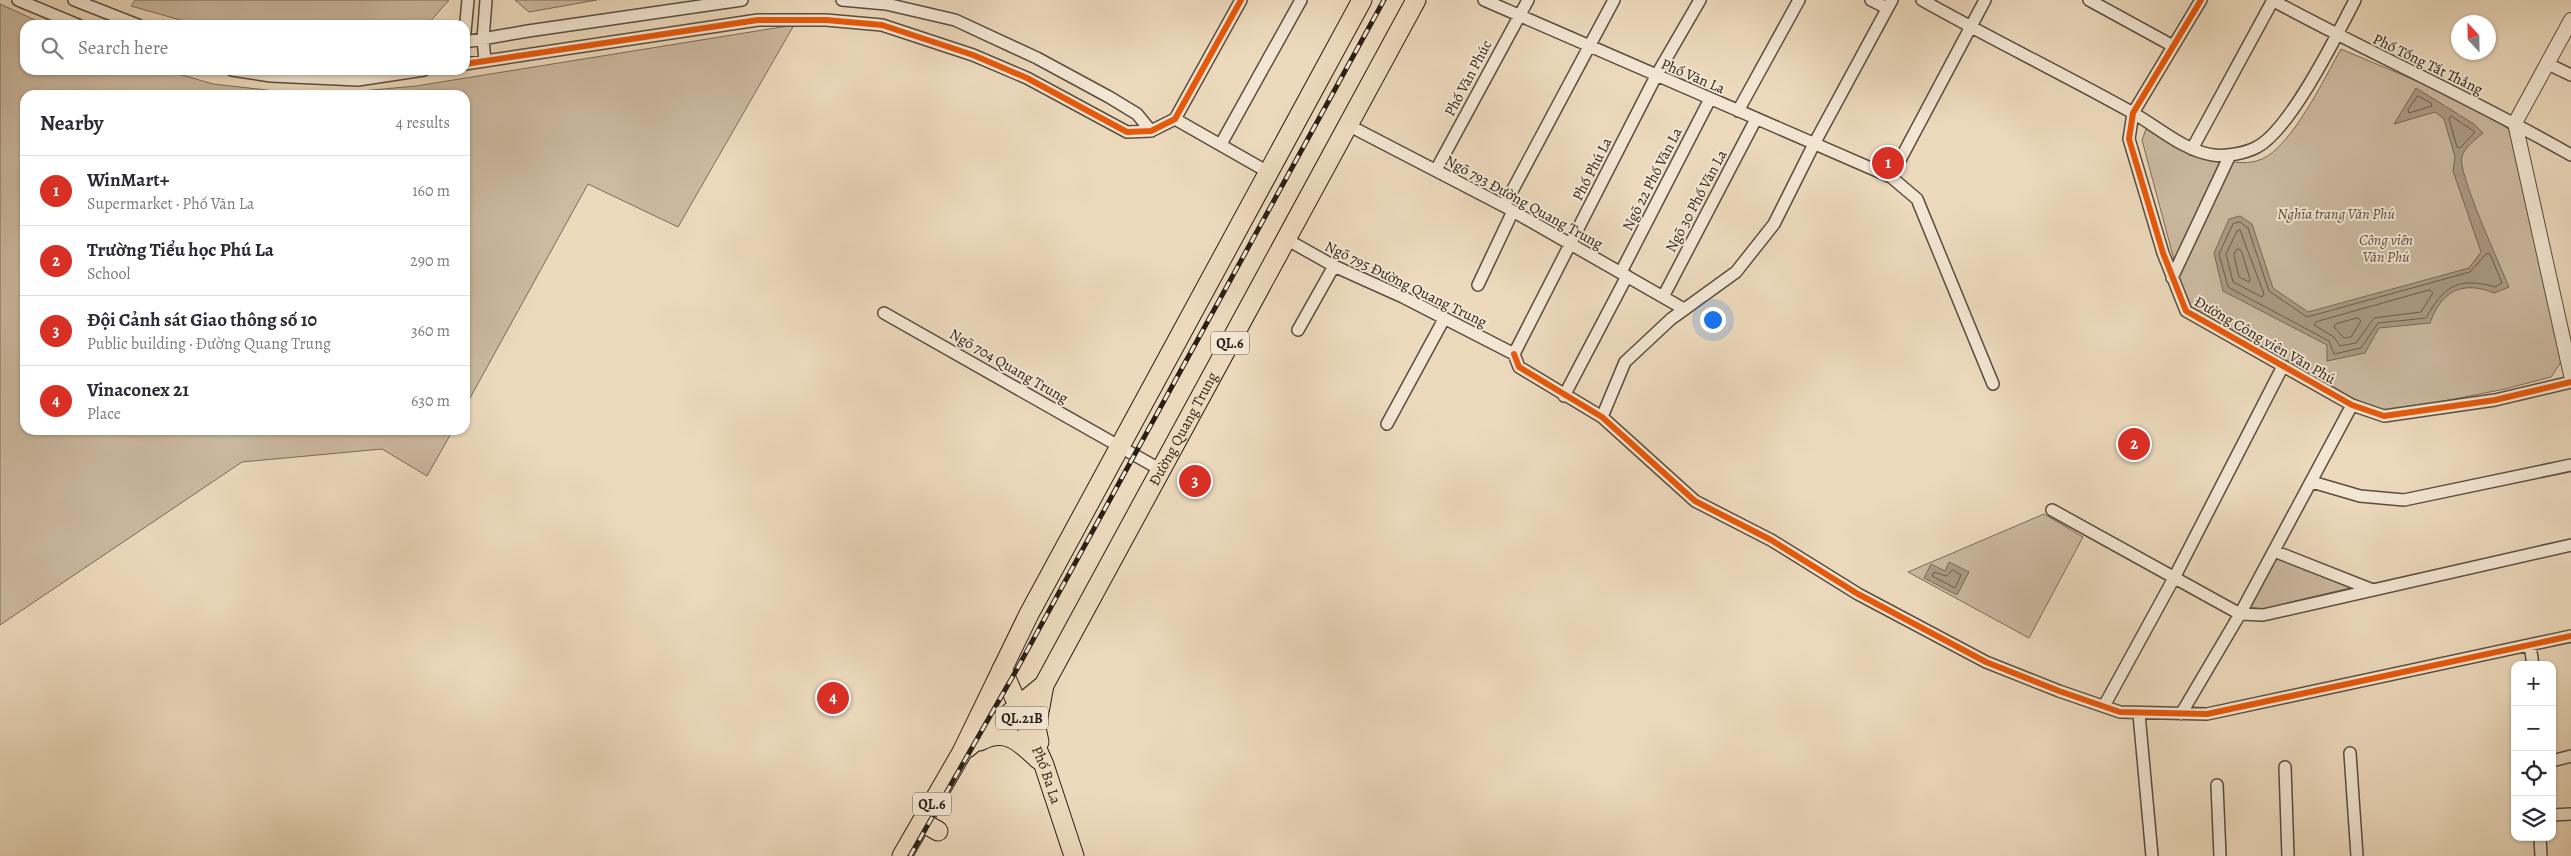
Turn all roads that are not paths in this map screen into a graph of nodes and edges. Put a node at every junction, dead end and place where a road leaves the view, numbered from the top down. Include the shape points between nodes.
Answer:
1 (18, 0) edge
2 (74, 0) edge
3 (468, 0) edge
4 (486, 0) edge
5 (742, 0) edge
6 (842, 0) edge
7 (1241, 0) edge
8 (1301, 0) edge
9 (1362, 0) edge
10 (1416, 0) edge
11 (1484, 0) edge
12 (1528, 0) edge
13 (1614, 0) edge
14 (1700, 0) edge
15 (1799, 0) edge
16 (1871, 0) edge
17 (1922, 0) edge
18 (1984, 0) edge
19 (2089, 0) edge
20 (2201, 0) edge
21 (2273, 0) edge
22 (2355, 0) edge
23 (1889, 4) edge
24 (1519, 15) junction
25 (66, 20) edge
26 (125, 20) edge
27 (466, 20) edge
28 (2571, 20) edge
29 (1971, 28) junction
30 (2337, 36) junction
31 (483, 39) junction
32 (470, 41) edge
33 (1588, 46) junction
34 (2173, 46) junction
35 (470, 60) edge
36 (485, 61) junction
37 (2548, 64) junction
38 (264, 75) edge
39 (391, 75) edge
40 (2571, 75) edge
41 (1656, 76) junction
42 (1710, 99) junction
43 (1738, 111) junction
44 (2133, 113) junction
45 (1175, 119) junction
46 (1756, 119) junction
47 (2515, 123) junction
48 (1348, 125) junction
49 (1151, 132) junction
50 (1221, 144) junction
51 (1814, 144) junction
52 (2192, 149) junction
53 (2230, 155) junction
54 (2571, 155) edge
55 (1436, 170) junction
56 (1268, 172) junction
57 (1891, 177) junction
58 (1509, 209) junction
59 (1286, 239) junction
60 (1571, 244) junction
61 (1334, 266) junction
62 (1624, 274) junction
63 (2172, 278) junction
64 (1478, 285) dead end
65 (1663, 297) junction
66 (1684, 309) junction
67 (884, 314) dead end
68 (1444, 318) junction
69 (1298, 330) dead end
70 (1514, 354) junction
71 (2283, 366) junction
72 (2571, 375) edge
73 (2571, 382) edge
74 (1993, 384) dead end
75 (1564, 396) junction
76 (2352, 405) junction
77 (1602, 417) junction
78 (1387, 424) dead end
79 (1119, 447) junction
80 (2571, 465) edge
81 (1161, 470) junction
82 (2312, 482) junction
83 (2052, 510) dead end
84 (2571, 545) edge
85 (2274, 551) junction
86 (2174, 578) junction
87 (2373, 590) junction
88 (2240, 614) junction
89 (2571, 636) edge
90 (2530, 645) junction
91 (2532, 661) edge
92 (1002, 670) junction
93 (1044, 685) junction
94 (2104, 706) junction
95 (1017, 707) junction
96 (2139, 714) junction
97 (2182, 714) junction
98 (962, 752) junction
99 (2350, 753) dead end
100 (2571, 756) edge
101 (2556, 760) edge
102 (1044, 765) junction
103 (2285, 767) dead end
104 (2217, 785) dead end
105 (2571, 814) edge
106 (2556, 815) edge
107 (922, 822) junction
108 (938, 831) dead end
109 (2540, 841) edge
110 (902, 856) edge
111 (1074, 856) edge
112 (2152, 856) edge
113 (2220, 856) edge
114 (2288, 856) edge
115 (2357, 856) edge
116 (2541, 856) edge

1 - 25 street
2 - 26 street
3 - 27 street
4 - 31 street
5 - 31 street
6 - 49 street via 886,4 956,20 1109,97 1137,114
7 - 45 street
8 - 50 street
9 - 56 highway, Đường Quang Trung / QL.6
10 - 48 highway, Đường Quang Trung / QL.6
11 - 24 street, Phố Văn La
12 - 24 street, Phố Văn Phúc
13 - 33 street
14 - 41 street, Phố Phú La
15 - 43 street
16 - 23 street
17 - 29 street
18 - 29 street
19 - 34 street
20 - 34 street, Đường Công viên Văn Phú
21 - 30 street, Phố Tống Tất Thắng
21 - 52 street
22 - 30 street
23 - 51 street
24 - 33 street, Phố Văn La
24 - 55 street, Phố Văn Phúc
28 - 37 street
29 - 44 street
29 - 57 street
30 - 47 street, Phố Tống Tất Thắng
30 - 53 street via 2274,135 2257,148
31 - 32 street
31 - 36 street
33 - 41 street, Phố Văn La
33 - 58 street
34 - 44 street, Đường Công viên Văn Phú
35 - 36 street
36 - 49 street via 758,20 826,20 882,25 973,55 1026,78 1127,132
37 - 40 street
37 - 47 street
38 - 39 street via 358,80
41 - 42 street, Phố Văn La
41 - 60 street, Phố Phú La
42 - 43 street, Phố Văn La
42 - 62 street, Ngõ 22 Phố Văn La
43 - 46 street, Phố Văn La
44 - 52 street
44 - 63 street, Đường Công viên Văn Phú via 2129,139
45 - 49 street
45 - 50 street
46 - 51 street, Phố Văn La
46 - 65 street, Ngõ 30 Phố Văn La
47 - 54 street, Phố Tống Tất Thắng
47 - 72 street
48 - 55 street, Ngõ 793 Đường Quang Trung
48 - 59 highway, Đường Quang Trung / QL.6
50 - 56 street
51 - 57 street, Phố Văn La
51 - 66 street via 1774,224 1736,272
52 - 53 street via 2213,155
53 - 63 street
55 - 58 street, Ngõ 793 Đường Quang Trung
56 - 79 highway, Đường Quang Trung / QL.6
57 - 74 street, Phố Văn La via 1918,199
58 - 60 street, Ngõ 793 Đường Quang Trung
58 - 64 street
59 - 61 street, Ngõ 795 Đường Quang Trung
59 - 81 highway, Đường Quang Trung / QL.6
60 - 62 street, Ngõ 793 Đường Quang Trung
60 - 70 street, Phố Phú La
61 - 68 street, Ngõ 795 Đường Quang Trung
61 - 69 street
62 - 65 street, Ngõ 793 Đường Quang Trung
62 - 75 street, Ngõ 22 Phố Văn La
63 - 71 street, Đường Công viên Văn Phú via 2186,311
65 - 66 street, Ngõ 793 Đường Quang Trung
66 - 77 street via 1625,362
67 - 79 street, Ngõ 704 Quang Trung
68 - 70 street, Ngõ 795 Đường Quang Trung
68 - 78 street
70 - 75 street via 1519,367
71 - 76 street, Đường Công viên Văn Phú
71 - 86 street
73 - 76 street, Đường Công viên Văn Phú via 2495,400 2384,416
75 - 77 street
76 - 82 street
77 - 94 street via 1695,501 1771,540 1858,594 1986,662
79 - 81 street, Ngõ 704 Quang Trung
79 - 92 highway, Đường Quang Trung / QL.6
80 - 82 street via 2404,500 2360,496
81 - 93 highway, Đường Quang Trung / QL.6
82 - 85 street
83 - 86 street
84 - 87 street
85 - 87 street
85 - 88 street
86 - 88 street
86 - 94 street
87 - 88 street via 2263,615
88 - 97 street
89 - 90 street
90 - 91 street
90 - 97 street via 2207,714
92 - 95 highway, Phố Ba La / QL.21B
92 - 98 highway, Đường Quang Trung / QL.6
93 - 95 highway, Đường Quang Trung / QL.6
93 - 102 highway via 1036,728
94 - 96 street
95 - 98 highway, Đường Quang Trung / QL.6
95 - 102 highway, Phố Ba La / QL.21B
96 - 97 street
96 - 112 street
98 - 102 highway via 993,735 1001,735 1023,745
98 - 107 highway, Đường Quang Trung / QL.6
99 - 115 street
100 - 101 street
102 - 111 highway, Phố Ba La / QL.21B
103 - 114 street
104 - 113 street
105 - 106 street
107 - 108 highway
107 - 110 highway, Đường Quang Trung / QL.6
109 - 116 street

